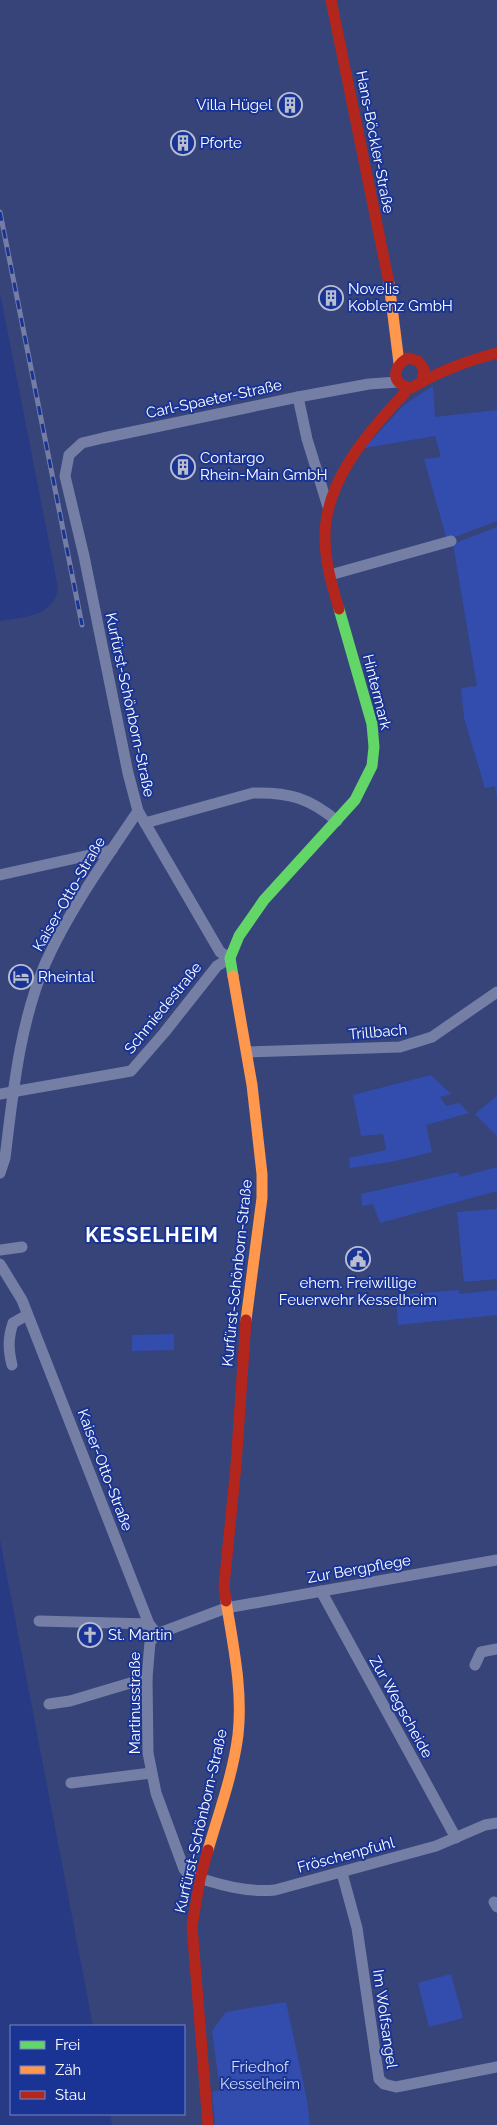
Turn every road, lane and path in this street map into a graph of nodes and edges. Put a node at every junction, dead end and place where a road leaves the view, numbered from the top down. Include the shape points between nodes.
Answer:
1 (331, 0) edge
2 (390, 290) junction
3 (497, 353) edge
4 (418, 362) junction
5 (464, 362) junction
6 (400, 376) junction
7 (422, 382) junction
8 (298, 397) junction
9 (69, 455) joint
10 (328, 507) junction
11 (451, 541) dead end
12 (330, 575) junction
13 (138, 811) junction
14 (337, 821) junction
15 (145, 823) junction
16 (112, 850) junction
17 (0, 875) edge
18 (230, 958) junction
19 (497, 992) edge
20 (247, 1052) junction
21 (13, 1091) junction
22 (0, 1094) edge
23 (0, 1173) edge
24 (22, 1247) dead end
25 (0, 1250) edge
26 (0, 1264) edge
27 (3, 1276) edge
28 (27, 1315) junction
29 (12, 1365) dead end
30 (497, 1560) edge
31 (321, 1591) junction
32 (226, 1608) junction
33 (39, 1621) dead end
34 (149, 1624) junction
35 (157, 1634) junction
36 (497, 1649) edge
37 (475, 1665) dead end
38 (147, 1678) junction
39 (49, 1704) dead end
40 (151, 1773) junction
41 (71, 1783) dead end
42 (497, 1822) edge
43 (456, 1838) junction
44 (342, 1873) junction
45 (200, 1879) junction
46 (497, 2067) edge
47 (208, 2125) edge

1 - 2 street, Hans-Böckler-Straße
2 - 4 street, Hans-Böckler-Straße
2 - 6 street, Hans-Böckler-Straße
3 - 5 street, Carl-Spaeter-Straße
4 - 5 street, Carl-Spaeter-Straße
4 - 6 street, Carl-Spaeter-Straße via 404,359
4 - 7 street via 424,373
5 - 7 street, Carl-Spaeter-Straße
6 - 7 street, Carl-Spaeter-Straße via 416,386
6 - 8 street, Carl-Spaeter-Straße via 382,376 369,384
6 - 10 street, Hintermark via 404,394 376,423 351,460
8 - 9 street, Carl-Spaeter-Straße via 82,443
8 - 10 street, Hintermark
9 - 13 street, Kurfürst-Schönborn-Straße via 65,476
10 - 12 street, Hintermark via 326,543
11 - 12 street
12 - 14 street, Hintermark via 372,724 374,747 372,766 365,783
13 - 15 street, Kurfürst-Schönborn-Straße
13 - 16 street, Kaiser-Otto-Straße
14 - 15 street via 306,800 271,793 253,794
14 - 18 street, Hintermark via 264,900 239,936
15 - 18 street, Kurfürst-Schönborn-Straße via 220,952
16 - 17 street
16 - 21 street, Kaiser-Otto-Straße via 73,912 45,966 21,1043
18 - 20 street, Kurfürst-Schönborn-Straße
18 - 21 street, Schmiedestraße via 217,966 131,1071
19 - 20 street, Trillbach via 432,1036 400,1047
20 - 32 street, Kurfürst-Schönborn-Straße via 262,1198 245,1329 224,1586
21 - 22 street, Schmiedestraße
21 - 23 street, Kaiser-Otto-Straße via 5,1158
24 - 25 street
26 - 27 street, Kaiser-Otto-Straße
27 - 28 street, Kaiser-Otto-Straße via 22,1300
28 - 29 street via 13,1323 9,1335
28 - 34 street, Kaiser-Otto-Straße
30 - 31 street, Zur Bergpflege
31 - 32 street, Zur Bergpflege
31 - 43 street, Zur Wegscheide
32 - 35 street, Zur Bergpflege
32 - 45 street, Kurfürst-Schönborn-Straße via 238,1676 238,1733
33 - 34 street
34 - 35 street, Kaiser-Otto-Straße
35 - 38 street, Martinusstraße via 150,1642
36 - 37 street via 481,1652
38 - 39 street
38 - 40 street, Martinusstraße
40 - 41 street
40 - 45 street, Martinusstraße via 184,1870
42 - 43 street, Fröschenpfuhl
43 - 44 street, Fröschenpfuhl
44 - 45 street, Fröschenpfuhl via 256,1892
44 - 46 street, Im Wolfsangel via 357,1928 379,2079 396,2087
45 - 47 street, Kurfürst-Schönborn-Straße via 192,1926

